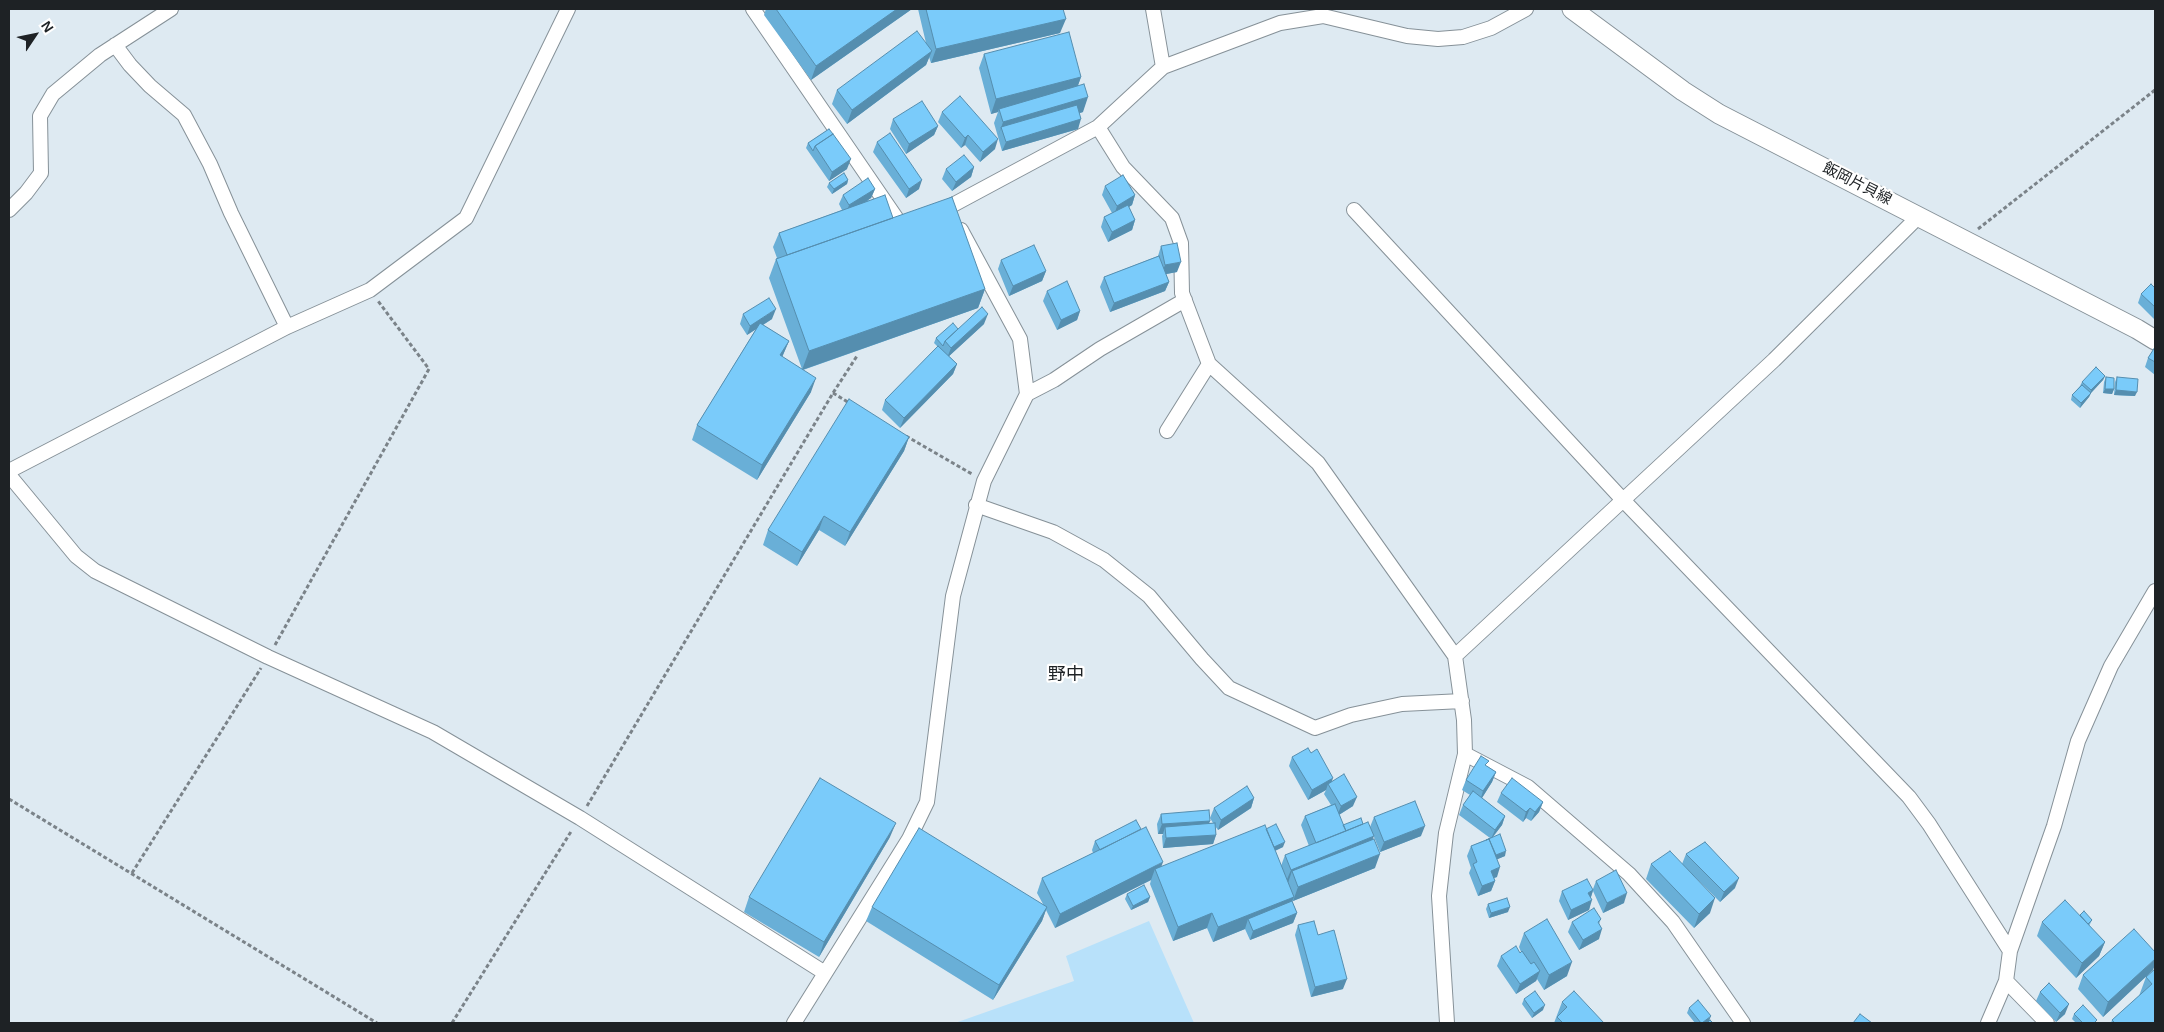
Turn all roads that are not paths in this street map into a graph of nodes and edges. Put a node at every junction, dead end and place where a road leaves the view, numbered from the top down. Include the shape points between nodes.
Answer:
1 (171, 9) edge
2 (568, 9) edge
3 (753, 9) edge
4 (1153, 9) edge
5 (1526, 9) edge
6 (1581, 12) edge
7 (115, 45) junction
8 (1163, 67) junction
9 (1098, 128) junction
10 (949, 207) junction
11 (9, 210) edge
12 (1354, 210) dead end
13 (1919, 216) junction
14 (1185, 300) junction
15 (287, 327) junction
16 (2155, 340) edge
17 (1209, 364) junction
18 (1027, 394) junction
19 (1168, 431) dead end
20 (9, 471) edge
21 (9, 475) edge
22 (1623, 500) junction
23 (976, 505) junction
24 (2155, 591) edge
25 (1455, 656) junction
26 (1462, 701) junction
27 (1465, 754) junction
28 (2010, 951) junction
29 (825, 973) junction
30 (2006, 980) junction
31 (794, 1023) edge
32 (1447, 1023) edge
33 (1742, 1023) edge
34 (1988, 1023) edge
35 (2047, 1023) edge

1 - 7 street
2 - 15 street via 466,218 370,290
3 - 10 street via 901,225
4 - 8 street
5 - 8 street via 1491,28 1463,37 1438,39 1407,36 1323,16 1280,23
6 - 13 main road, 飯岡片貝線 via 1683,91 1719,114
7 - 11 street via 53,94 40,116 41,173
7 - 15 street via 136,72 184,115
8 - 9 street
9 - 10 street
9 - 14 street via 1123,167 1172,218 1181,244
10 - 18 street via 1020,339
12 - 22 street
13 - 16 main road, 飯岡片貝線
13 - 22 street via 1774,360
14 - 17 street
14 - 18 street
15 - 20 street
17 - 19 street
17 - 25 street via 1318,463
18 - 23 street via 984,481
21 - 29 street via 76,556 95,571 268,657 433,732 580,818
22 - 25 street
22 - 28 street via 1909,796
23 - 26 street via 1053,532 1104,560 1149,596 1229,688 1315,728 1351,715 1402,704
23 - 29 street via 953,596 927,802 909,839
24 - 28 street via 2111,666 2078,741 2054,826
25 - 26 street
26 - 27 street
27 - 32 street via 1446,833 1439,896
27 - 33 street via 1528,787 1630,874 1673,922
28 - 30 street
29 - 31 street
30 - 34 street
30 - 35 street

